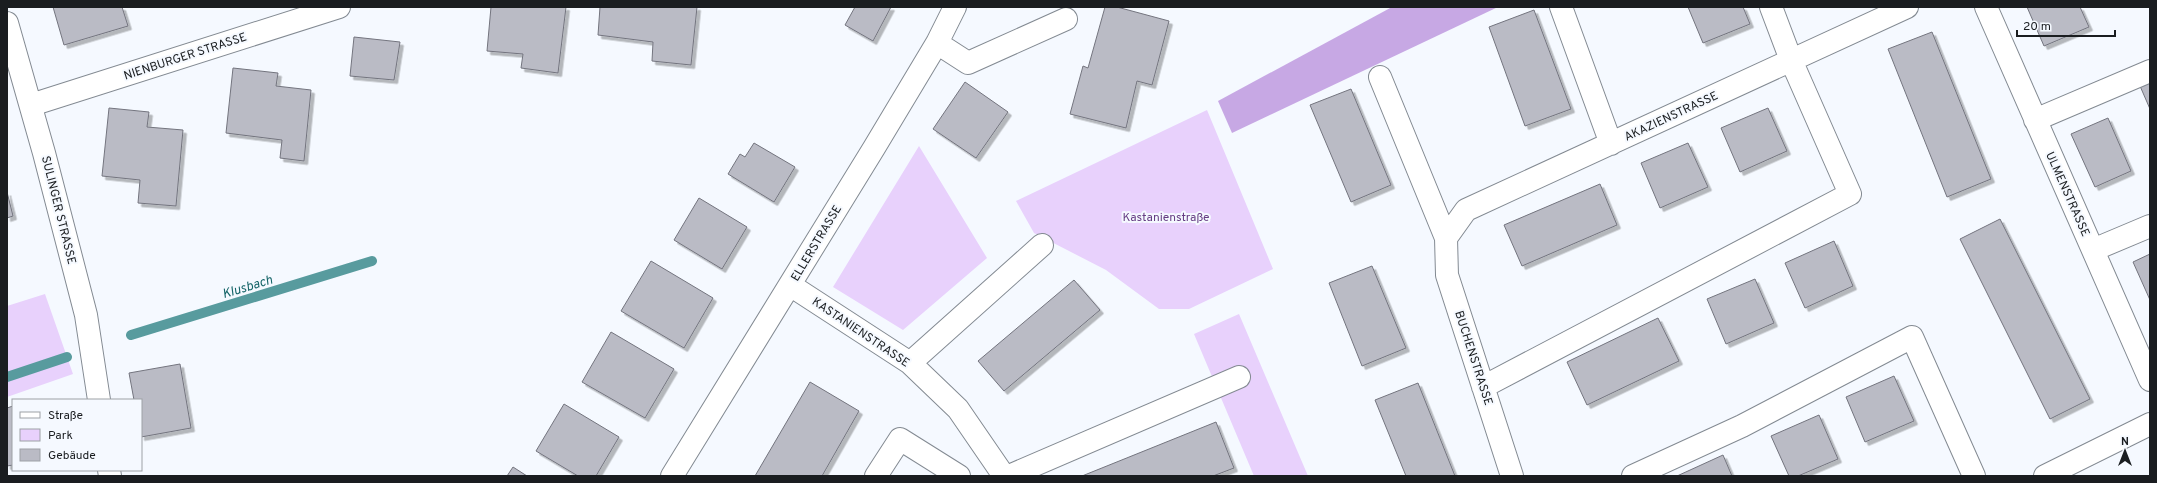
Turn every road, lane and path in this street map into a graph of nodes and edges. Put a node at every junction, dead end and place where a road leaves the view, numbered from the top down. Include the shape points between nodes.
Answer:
1 (339, 7) edge
2 (955, 7) edge
3 (1561, 7) edge
4 (1771, 7) edge
5 (1906, 7) edge
6 (1986, 7) edge
7 (1066, 19) dead end
8 (7, 23) edge
9 (937, 43) junction
10 (1792, 60) junction
11 (2150, 72) edge
12 (1380, 77) dead end
13 (31, 105) junction
14 (2036, 120) junction
15 (1611, 144) junction
16 (2150, 226) edge
17 (1446, 238) junction
18 (1042, 245) dead end
19 (2093, 250) junction
20 (790, 285) junction
21 (910, 363) junction
22 (1238, 377) dead end
23 (2150, 380) edge
24 (1483, 387) junction
25 (99, 399) edge
26 (2150, 424) edge
27 (672, 476) edge
28 (876, 476) edge
29 (959, 476) edge
30 (1004, 476) edge
31 (1009, 476) edge
32 (1512, 476) edge
33 (1633, 476) edge
34 (1974, 476) edge
35 (2045, 476) edge

1 - 13 street, NIENBURGER STRASSE
2 - 9 street, ELLERSTRASSE
3 - 15 street
4 - 10 street
5 - 10 street, AKAZIENSTRASSE
6 - 14 street, ULMENSTRASSE
7 - 9 street via 968,63
8 - 13 street, SULINGER STRASSE
9 - 20 street, ELLERSTRASSE
10 - 15 street, AKAZIENSTRASSE
10 - 24 street via 1850,194
11 - 14 street
12 - 17 street
13 - 25 street, SULINGER STRASSE via 86,315
14 - 19 street, ULMENSTRASSE
15 - 17 street, AKAZIENSTRASSE via 1466,210
16 - 19 street
17 - 24 street, BUCHENSTRASSE via 1447,275
18 - 21 street
19 - 23 street, ULMENSTRASSE
20 - 21 street, KASTANIENSTRASSE
20 - 27 street, ELLERSTRASSE
21 - 30 street, KASTANIENSTRASSE via 958,409
22 - 31 street
24 - 32 street, BUCHENSTRASSE
26 - 35 street
28 - 29 street via 900,439
33 - 34 street via 1742,426 1912,337

